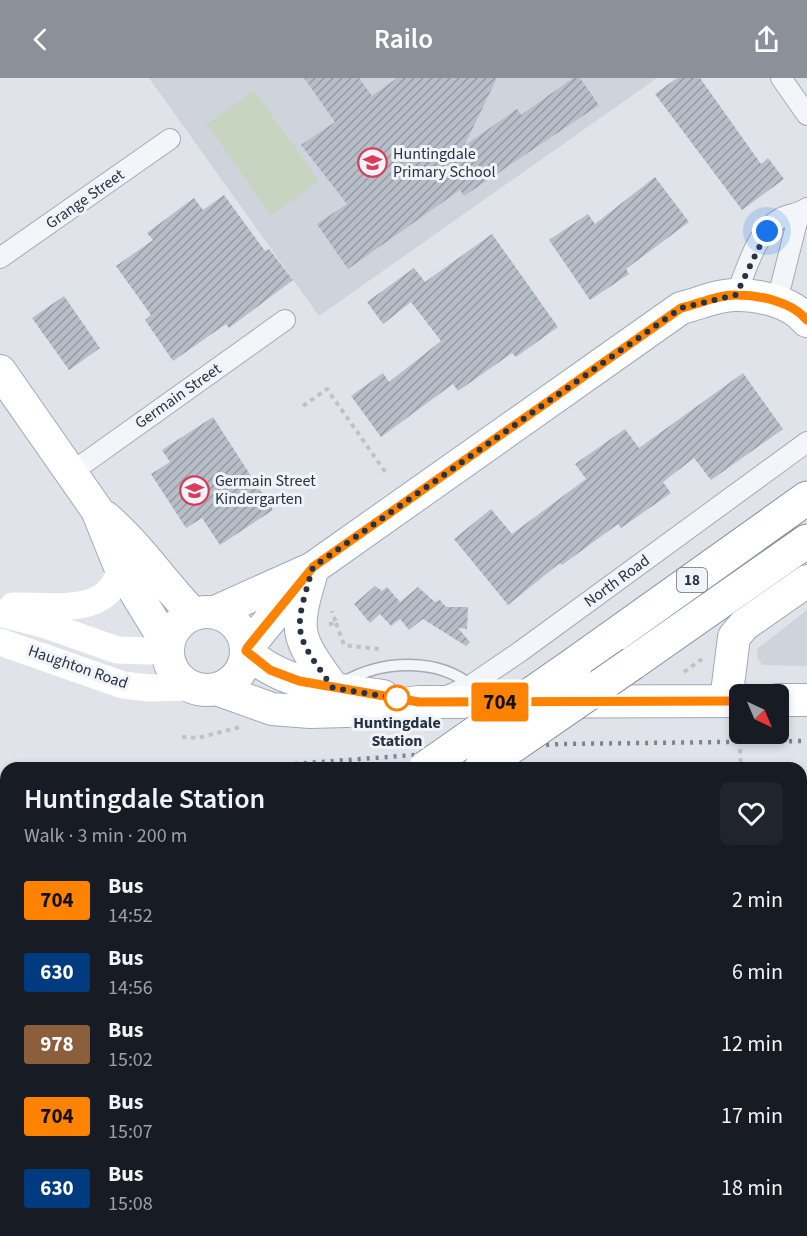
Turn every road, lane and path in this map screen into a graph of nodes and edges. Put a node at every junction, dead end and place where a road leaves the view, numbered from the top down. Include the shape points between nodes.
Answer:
1 (781, 78) edge
2 (807, 115) edge
3 (170, 139) dead end
4 (803, 211) edge
5 (0, 258) edge
6 (736, 295) junction
7 (777, 301) junction
8 (285, 320) dead end
9 (807, 321) edge
10 (0, 371) edge
11 (303, 406) dead end
12 (807, 442) edge
13 (72, 472) junction
14 (386, 473) dead end
15 (807, 498) edge
16 (98, 510) junction
17 (807, 541) edge
18 (120, 567) junction
19 (313, 567) junction
20 (807, 580) edge
21 (0, 606) edge
22 (0, 613) edge
23 (204, 613) junction
24 (0, 642) edge
25 (167, 646) junction
26 (247, 650) junction
27 (733, 684) edge
28 (204, 688) junction
29 (333, 688) junction
30 (480, 694) junction
31 (789, 700) edge
32 (807, 700) edge
33 (729, 701) edge
34 (419, 702) junction
35 (740, 749) dead end
36 (433, 762) edge
37 (490, 762) edge
38 (741, 762) edge

1 - 2 street
3 - 5 street, Grange Street
4 - 6 street via 779,219 767,231
4 - 7 street
6 - 7 main road
6 - 19 main road via 681,308
7 - 9 main road via 801,313
8 - 13 street, Germain Street
10 - 13 main road
11 - 14 path via 327,389
12 - 30 street, North Road
13 - 16 main road
15 - 36 highway, 18, bridge
16 - 18 main road
16 - 23 main road via 124,533 165,586
17 - 37 highway, 18, bridge
18 - 21 street via 110,590 91,603
18 - 25 main road
19 - 23 main road
19 - 26 main road
19 - 29 main road via 301,608 299,632 309,655
20 - 27 main road via 744,625 734,637
22 - 25 street, Haughton Road via 117,650 150,651
23 - 25 main road via 172,632
23 - 26 main road via 231,620 241,629
24 - 28 street, Haughton Road via 123,685
25 - 28 main road via 172,669 181,680
26 - 28 main road via 240,673 230,683
26 - 29 main road, Haughton Road via 262,665 280,674
28 - 34 main road, Haughton Road via 272,709 309,712
29 - 30 lane via 361,674 397,666 440,669
29 - 34 main road, Haughton Road
30 - 33 main road, Haughton Road
30 - 34 main road, Haughton Road
31 - 32 main road
35 - 38 path

